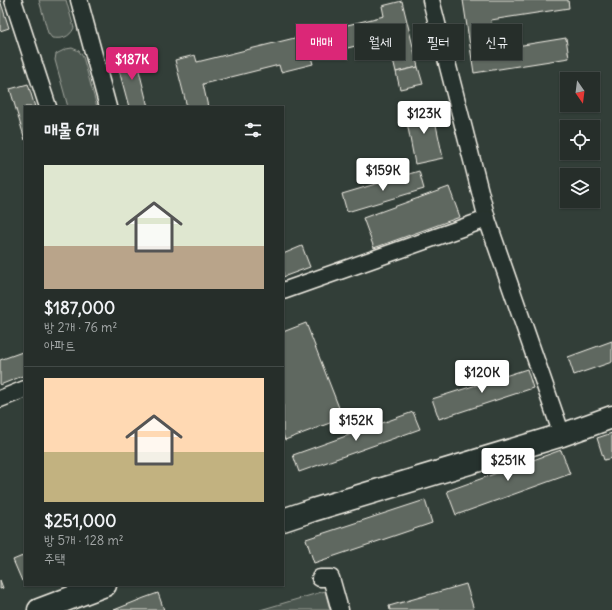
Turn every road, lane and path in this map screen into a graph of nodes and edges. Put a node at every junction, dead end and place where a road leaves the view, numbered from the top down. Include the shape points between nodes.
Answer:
1 (13, 0) edge
2 (79, 0) edge
3 (431, 0) edge
4 (48, 106) edge
5 (108, 106) edge
6 (487, 220) junction
7 (284, 291) edge
8 (24, 390) edge
9 (0, 399) edge
10 (612, 417) edge
11 (562, 434) junction
12 (284, 520) edge
13 (320, 578) dead end
14 (102, 586) edge
15 (38, 610) edge
16 (340, 610) edge

1 - 4 street
2 - 5 street
3 - 6 street
6 - 7 street
6 - 11 street
8 - 9 street
10 - 11 highway
11 - 12 highway
13 - 16 street via 331,578
14 - 15 highway

